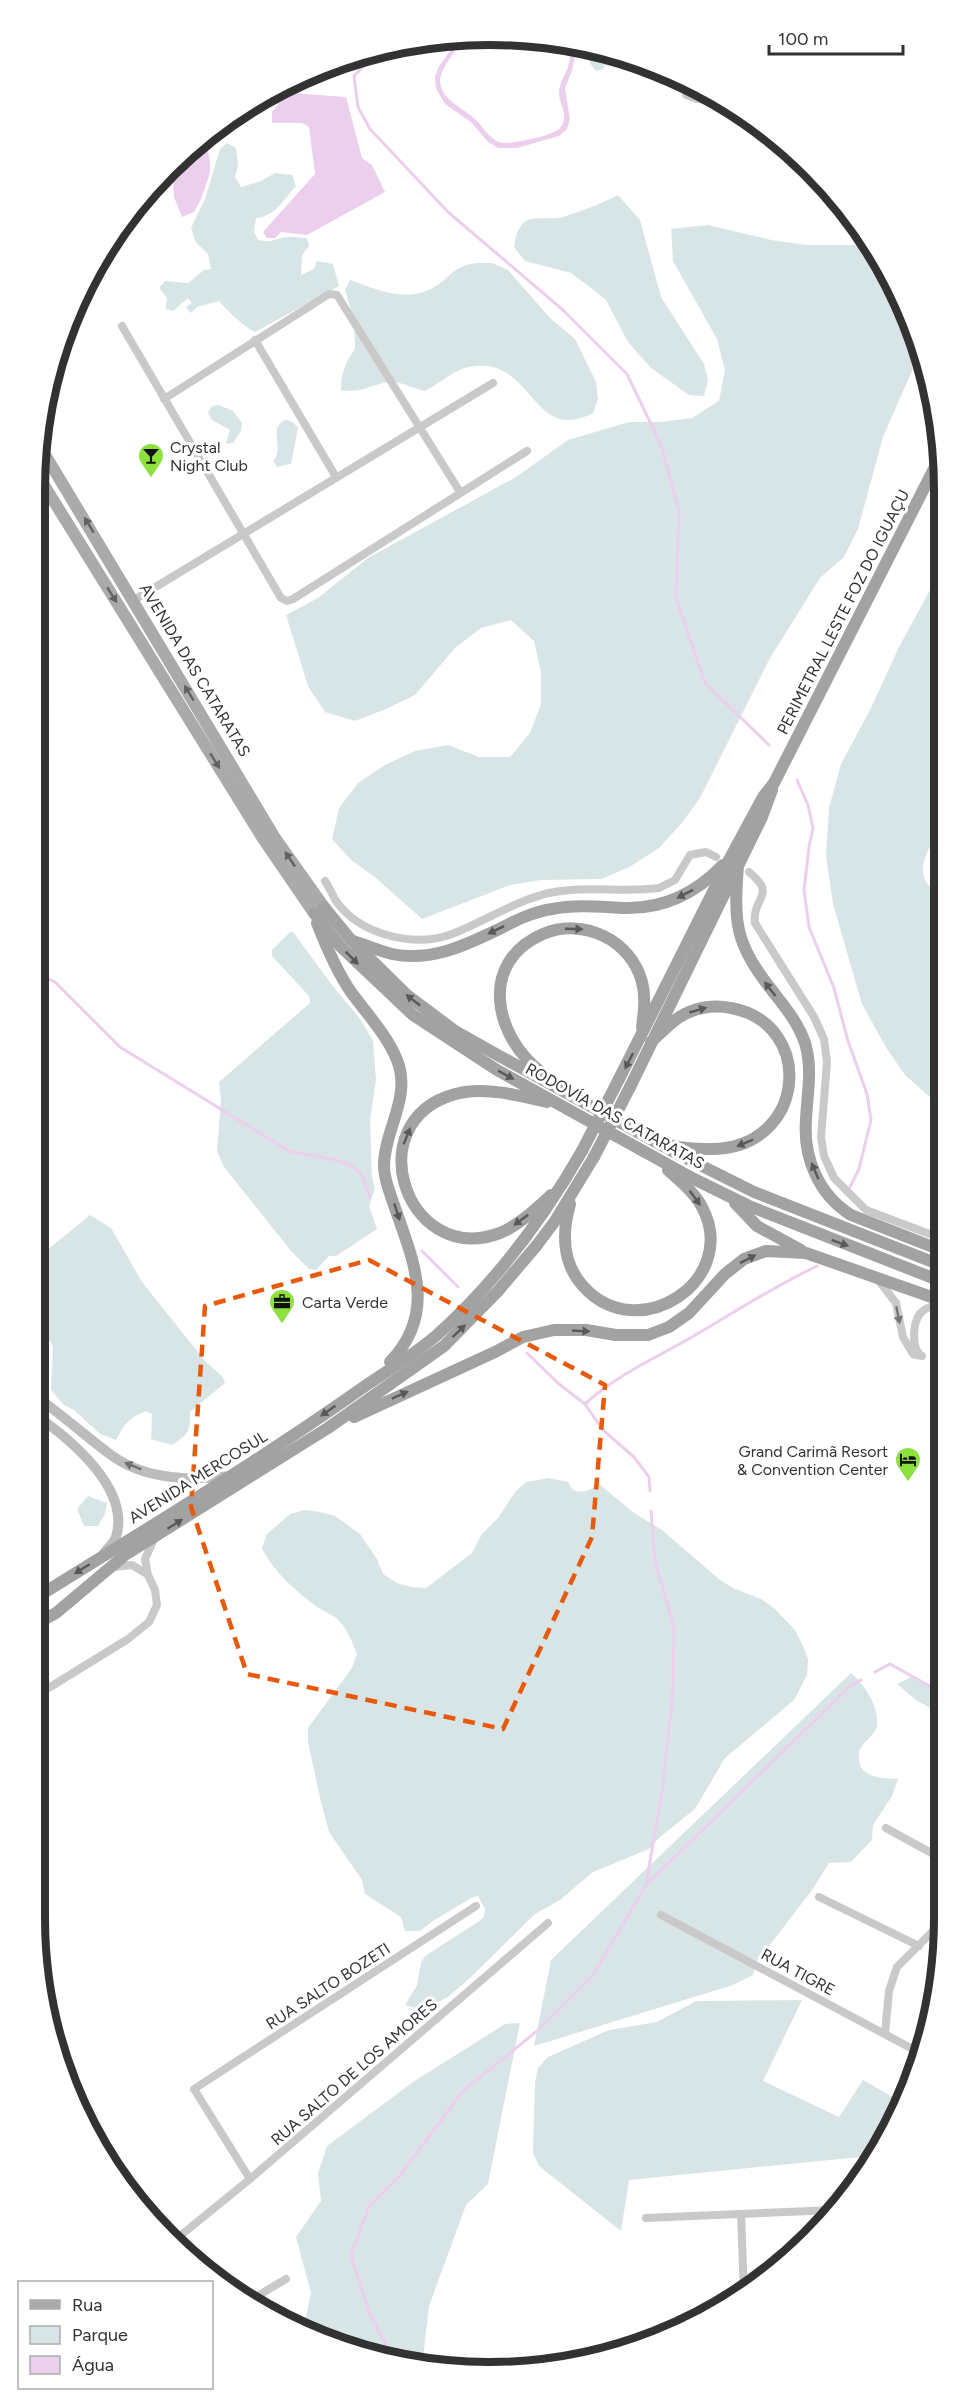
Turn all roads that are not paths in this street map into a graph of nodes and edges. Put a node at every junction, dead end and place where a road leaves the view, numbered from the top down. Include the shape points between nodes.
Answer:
1 (686, 91) edge
2 (701, 99) edge
3 (122, 326) dead end
4 (255, 340) junction
5 (493, 383) dead end
6 (164, 399) junction
7 (420, 426) junction
8 (527, 451) dead end
9 (46, 457) edge
10 (933, 470) edge
11 (336, 477) junction
12 (45, 487) edge
13 (460, 492) junction
14 (244, 534) junction
15 (134, 600) junction
16 (716, 857) dead end
17 (734, 861) junction
18 (749, 872) dead end
19 (325, 881) dead end
20 (319, 910) junction
21 (351, 940) junction
22 (646, 1040) junction
23 (578, 1099) junction
24 (560, 1105) junction
25 (646, 1137) junction
26 (654, 1157) junction
27 (564, 1181) junction
28 (576, 1188) junction
29 (728, 1196) junction
30 (934, 1236) edge
31 (934, 1247) edge
32 (806, 1253) junction
33 (934, 1262) edge
34 (870, 1274) junction
35 (934, 1279) edge
36 (934, 1299) edge
37 (934, 1305) edge
38 (375, 1378) junction
39 (45, 1403) edge
40 (45, 1422) edge
41 (328, 1428) junction
42 (231, 1476) junction
43 (155, 1536) junction
44 (101, 1557) junction
45 (108, 1569) junction
46 (148, 1575) junction
47 (45, 1592) edge
48 (45, 1619) edge
49 (45, 1690) edge
50 (886, 1828) dead end
51 (934, 1854) edge
52 (819, 1897) dead end
53 (476, 1906) dead end
54 (661, 1914) dead end
55 (548, 1923) dead end
56 (934, 1930) edge
57 (919, 1946) junction
58 (885, 2034) junction
59 (914, 2049) edge
60 (250, 2180) junction
61 (823, 2212) edge
62 (741, 2214) junction
63 (646, 2218) dead end
64 (180, 2236) edge
65 (286, 2279) dead end
66 (744, 2282) edge
67 (257, 2296) edge

1 - 2 street via 686,95
3 - 6 street
4 - 6 street
4 - 7 street via 334,293
4 - 11 street
5 - 7 street
6 - 14 street
7 - 11 street
7 - 13 street
8 - 13 street
15 -> 9 main road, AVENIDA DAS CATARATAS
10 - 17 highway, PERIMETRAL LESTE FOZ DO IGUAÇU via 774,783 763,797
11 - 14 street
12 -> 20 main road, AVENIDA DAS CATARATAS via 262,837
13 - 14 street via 293,599 281,598
14 - 15 street
20 -> 15 main road, AVENIDA DAS CATARATAS
16 - 19 street via 706,852 690,855 675,880 659,888 553,892 450,934 418,939 380,932 362,923 336,901
17 -> 21 highway via 670,901 638,908 580,906 541,911 446,952 402,956
17 - 22 highway, PERIMETRAL LESTE FOZ DO IGUAÇU
31 -> 17 highway via 851,1215 838,1207 821,1186 806,1141 810,1072 806,1048 796,1022 743,946 735,916
18 - 30 street via 763,888 755,911 756,923 824,1039 827,1062 821,1137 830,1172 838,1185 866,1210
20 - 21 highway, RODOVÍA DAS CATARATAS
20 -> 24 highway, RODOVÍA DAS CATARATAS via 341,947 413,1015 459,1047
20 -> 38 highway via 324,941 350,990 386,1040 401,1074 400,1099 384,1165 413,1258 419,1300 410,1333 399,1353
23 -> 21 highway, RODOVÍA DAS CATARATAS via 448,1025 407,995
23 -> 22 highway via 530,1064 504,1024 500,990 505,972 520,950 542,935 568,929 594,932 618,945 642,982
22 -> 25 highway via 696,1010 716,1006 736,1009 763,1023 777,1038 786,1056 789,1086 774,1122 741,1145 681,1148
22 -> 27 highway, PERIMETRAL LESTE FOZ DO IGUAÇU, bridge via 619,1079
22 - 28 highway, PERIMETRAL LESTE FOZ DO IGUAÇU, bridge via 630,1087
23 - 25 highway, RODOVÍA DAS CATARATAS
24 - 26 highway, RODOVÍA DAS CATARATAS
27 -> 24 highway via 520,1222 493,1235 473,1237 444,1231 428,1221 409,1198 401,1171 403,1143 411,1126 423,1112 447,1098 484,1091
25 - 33 highway, RODOVÍA DAS CATARATAS via 754,1192
26 -> 28 highway via 691,1190 705,1214 709,1232 708,1250 699,1276 680,1296 664,1305 637,1311 618,1308 593,1296 580,1282 567,1257 565,1238
26 - 29 highway, RODOVÍA DAS CATARATAS
27 - 38 highway via 527,1237 471,1301 435,1336
41 -> 28 highway via 444,1346 524,1260
29 - 32 highway via 757,1226
29 -> 35 highway, RODOVÍA DAS CATARATAS
32 - 34 highway
41 -> 32 highway via 523,1337 554,1330 648,1335 689,1313 744,1259 766,1251
34 - 36 highway
34 -> 37 street via 886,1287 896,1303 903,1337 913,1354 922,1356 915,1342 917,1318 921,1311
38 -> 42 highway, AVENIDA MERCOSUL
42 -> 39 main road via 180,1478 130,1466
40 - 44 main road via 108,1484 117,1518 116,1538
43 -> 41 highway, AVENIDA MERCOSUL
42 - 44 highway, AVENIDA MERCOSUL
43 - 45 highway, AVENIDA MERCOSUL
43 - 46 street via 145,1559
44 -> 47 highway, AVENIDA MERCOSUL
45 - 46 street via 132,1565
45 - 48 highway, AVENIDA MERCOSUL
46 - 49 street via 157,1605 149,1622
50 - 51 street
52 - 57 street
53 - 60 street, RUA SALTO BOZETI via 194,2089
54 - 58 street, RUA TIGRE
55 - 60 street, RUA SALTO DE LOS AMORES
56 - 57 street
57 - 58 street via 897,1967 889,1990
58 - 59 street, RUA TIGRE
60 - 64 street, RUA SALTO DE LOS AMORES
61 - 62 street
62 - 63 street
62 - 66 street
65 - 67 street

